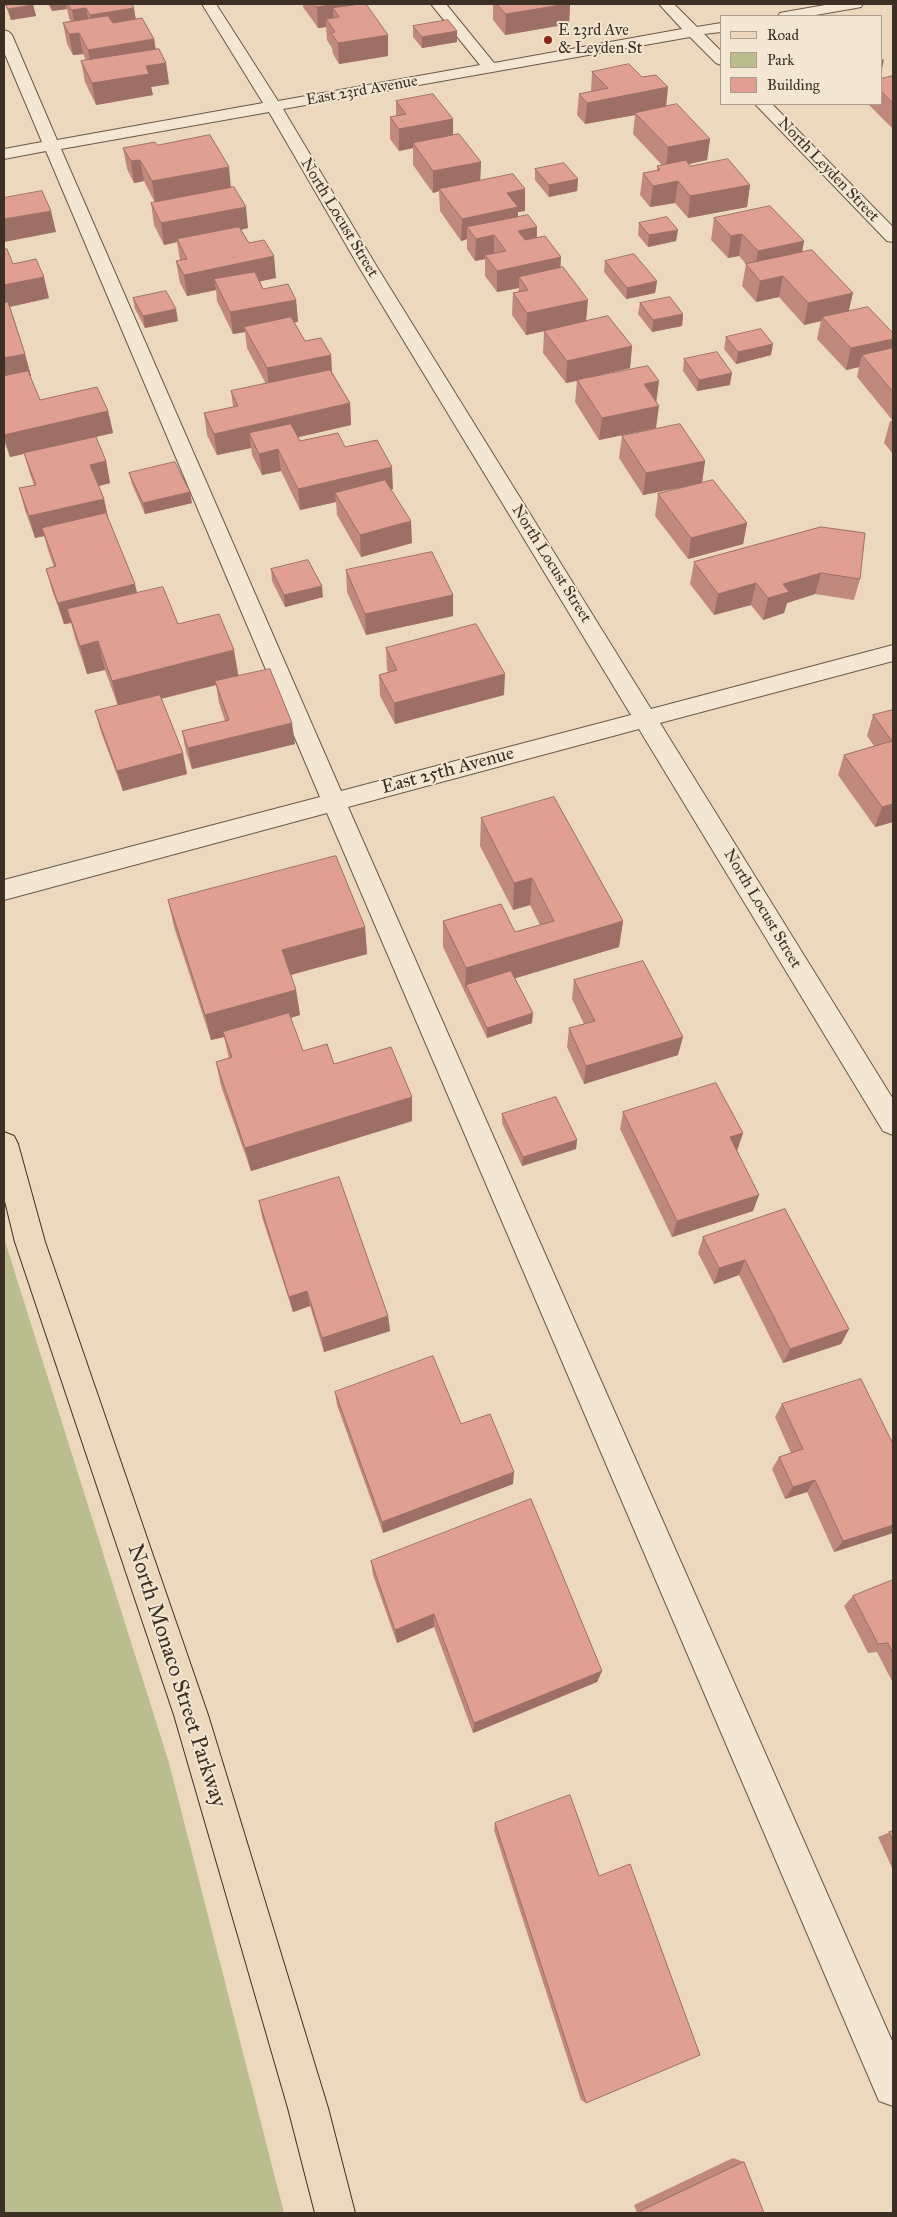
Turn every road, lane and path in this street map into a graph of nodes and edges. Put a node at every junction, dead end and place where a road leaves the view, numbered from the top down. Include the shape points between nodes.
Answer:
1 (209, 4) edge
2 (438, 4) edge
3 (666, 4) edge
4 (856, 4) edge
5 (790, 15) edge
6 (720, 27) edge
7 (694, 32) junction
8 (4, 35) edge
9 (720, 59) edge
10 (490, 68) junction
11 (765, 105) edge
12 (273, 106) junction
13 (52, 145) junction
14 (4, 154) edge
15 (893, 237) edge
16 (893, 653) edge
17 (646, 718) junction
18 (334, 802) junction
19 (4, 890) edge
20 (893, 1123) edge
21 (4, 1144) edge
22 (893, 2087) edge
23 (335, 2213) edge

1 - 12 street, North Locust Street
2 - 10 street
3 - 7 street
4 - 5 street
6 - 7 street, East 23rd Avenue
7 - 9 street
7 - 10 street, East 23rd Avenue
8 - 13 street
10 - 12 street, East 23rd Avenue
11 - 15 street, North Leyden Street
12 - 13 street, East 23rd Avenue
12 - 17 street, North Locust Street
13 - 14 street, East 23rd Avenue
13 - 18 street
16 - 17 street, East 25th Avenue
17 - 18 street, East 25th Avenue
17 - 20 street, North Locust Street
18 - 19 street, East 25th Avenue
18 - 22 street
21 - 23 main road, North Monaco Street Parkway via 30,1242 191,1715 308,2108

